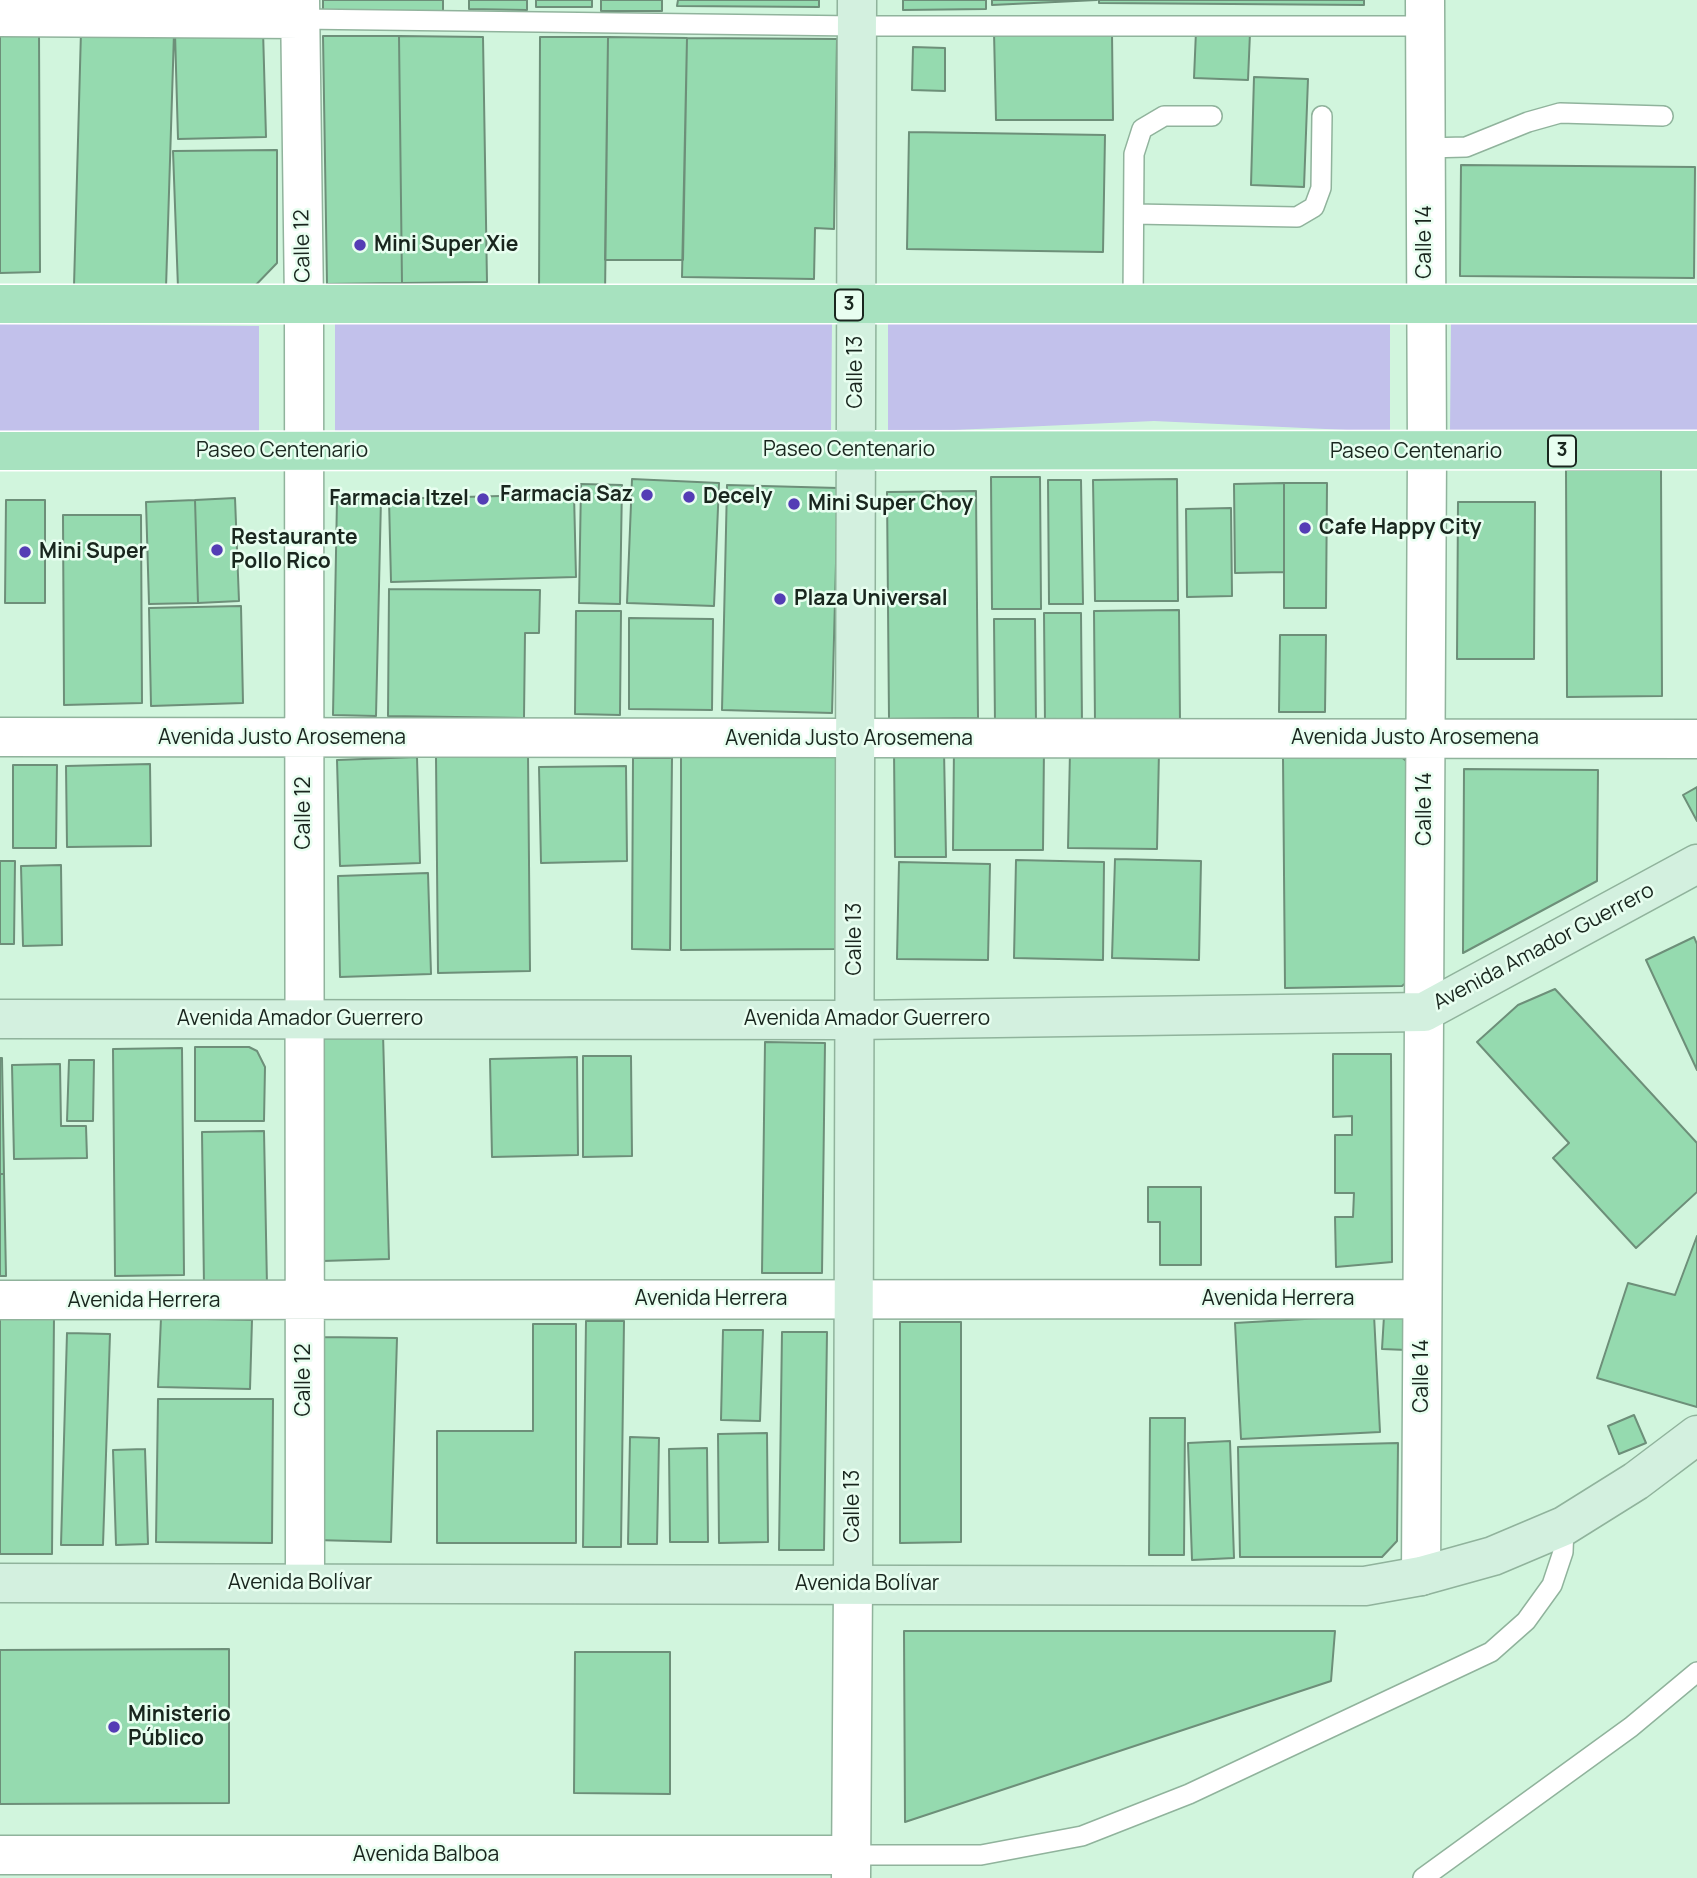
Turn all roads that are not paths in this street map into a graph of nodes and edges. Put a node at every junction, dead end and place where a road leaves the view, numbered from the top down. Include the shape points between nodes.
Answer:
1 (300, 9) edge
2 (857, 13) edge
3 (1426, 13) edge
4 (0, 17) edge
5 (1212, 116) dead end
6 (1663, 116) dead end
7 (1322, 117) dead end
8 (1425, 148) junction
9 (1134, 214) junction
10 (0, 304) edge
11 (304, 304) junction
12 (1133, 304) junction
13 (1425, 304) junction
14 (1697, 304) edge
15 (856, 305) junction
16 (856, 450) junction
17 (1697, 450) edge
18 (0, 451) edge
19 (304, 451) junction
20 (1427, 452) junction
21 (0, 737) edge
22 (304, 738) junction
23 (1426, 738) junction
24 (855, 739) junction
25 (1697, 739) edge
26 (1697, 864) edge
27 (1424, 1012) junction
28 (0, 1019) edge
29 (304, 1019) junction
30 (855, 1020) junction
31 (853, 1299) junction
32 (1422, 1299) junction
33 (0, 1300) edge
34 (304, 1301) junction
35 (1697, 1436) edge
36 (1564, 1526) junction
37 (1421, 1576) junction
38 (0, 1583) edge
39 (305, 1583) junction
40 (853, 1583) junction
41 (1697, 1672) edge
42 (0, 1855) edge
43 (852, 1866) edge
44 (1423, 1878) edge

1 - 2 lane
1 - 4 street
1 - 11 street, Calle 12
2 - 3 lane
2 - 15 main road, Calle 13
3 - 8 street, Calle 14
5 - 9 lane via 1164,116 1142,129 1134,153
6 - 8 lane via 1560,113 1466,147
7 - 9 lane via 1321,188 1314,207 1297,217
8 - 13 street, Calle 14
9 - 12 lane
10 - 11 main road, 3
11 - 15 main road, 3
11 - 19 street, Calle 12
12 - 13 main road, 3
12 - 15 main road, 3
13 - 14 main road, 3
13 - 20 street, Calle 14
15 - 16 main road, Calle 13
16 - 19 main road, Paseo Centenario / 3
16 - 20 main road, Paseo Centenario / 3
16 - 24 main road, Calle 13
17 - 20 main road, Paseo Centenario / 3
18 - 19 main road, Paseo Centenario / 3
19 - 22 street, Calle 12
20 - 23 street, Calle 14
21 - 22 street, Avenida Justo Arosemena
22 - 24 street, Avenida Justo Arosemena
22 - 29 street, Calle 12
23 - 24 street, Avenida Justo Arosemena
23 - 25 street, Avenida Justo Arosemena
23 - 27 street, Calle 14
24 - 30 main road, Calle 13
26 - 27 main road, Avenida Amador Guerrero
27 - 30 main road, Avenida Amador Guerrero
27 - 32 street, Calle 14
28 - 29 main road, Avenida Amador Guerrero
29 - 30 main road, Avenida Amador Guerrero
29 - 34 street, Calle 12
30 - 31 main road, Calle 13
31 - 32 street, Avenida Herrera
31 - 34 street, Avenida Herrera
31 - 40 main road, Calle 13
32 - 37 street, Calle 14
33 - 34 street, Avenida Herrera
34 - 39 street, Calle 12
35 - 36 main road, Avenida Bolívar
36 - 37 main road, Avenida Bolívar via 1493,1556
36 - 43 lane via 1563,1552 1552,1586 1526,1621 1490,1652 1189,1794 1082,1836 981,1855
37 - 40 main road, Avenida Bolívar via 1365,1586
38 - 39 main road, Avenida Bolívar
39 - 40 main road, Avenida Bolívar
40 - 43 street, Calle 13
41 - 44 lane via 1631,1727
42 - 43 street, Avenida Balboa

